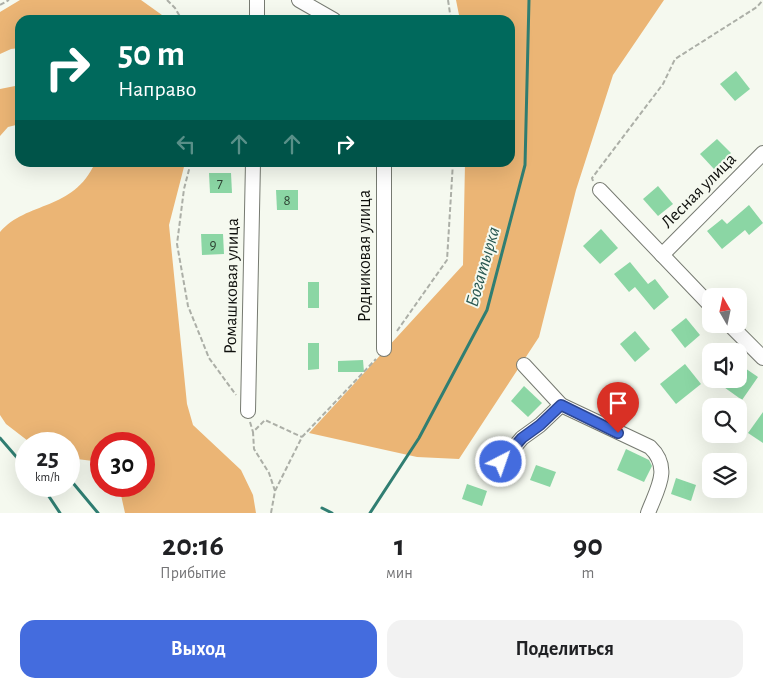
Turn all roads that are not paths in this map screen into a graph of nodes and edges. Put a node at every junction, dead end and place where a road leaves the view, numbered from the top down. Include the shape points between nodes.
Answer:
1 (257, 0) edge
2 (300, 0) edge
3 (257, 15) edge
4 (326, 15) edge
5 (763, 153) edge
6 (253, 167) edge
7 (384, 167) edge
8 (600, 190) road end
9 (662, 256) junction
10 (702, 297) edge
11 (738, 333) edge
12 (384, 349) dead end
13 (763, 358) edge
14 (524, 365) dead end
15 (561, 405) junction
16 (248, 411) road end
17 (501, 462) dead end
18 (648, 513) edge

1 - 3 street
2 - 4 street
5 - 9 street, Лесная улица
6 - 16 street, Ромашковая улица
7 - 12 street, Родниковая улица
8 - 9 street
9 - 10 street
11 - 13 street
14 - 15 street
15 - 17 street via 522,438
15 - 18 street via 650,447 660,456 663,465 659,486

